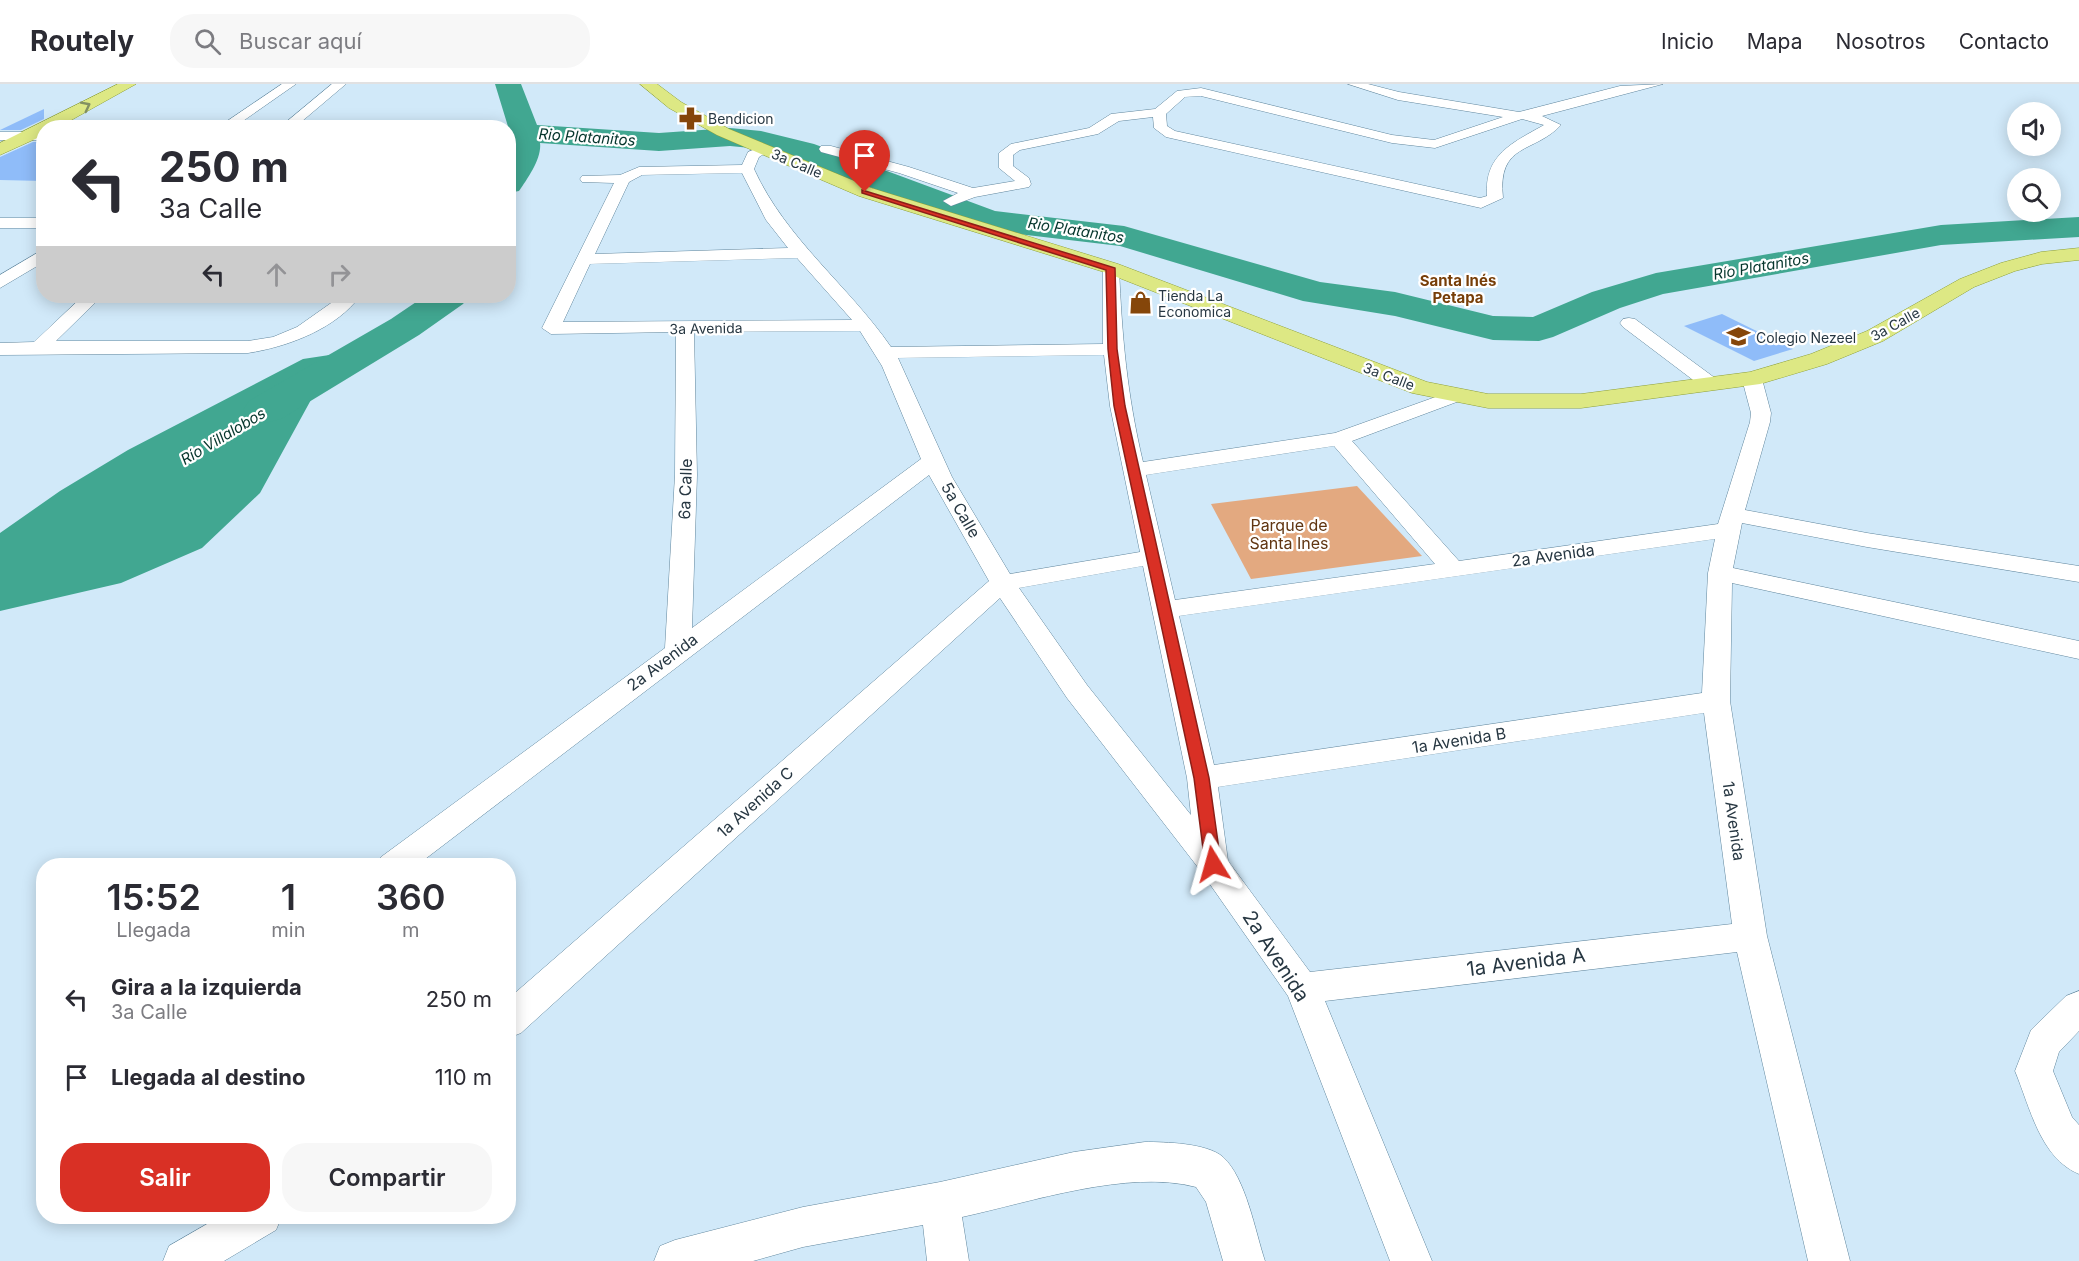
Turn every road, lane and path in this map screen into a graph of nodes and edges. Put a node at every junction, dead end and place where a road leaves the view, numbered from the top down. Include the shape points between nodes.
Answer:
1 (129, 84) edge
2 (290, 84) edge
3 (340, 84) edge
4 (647, 84) edge
5 (1354, 84) edge
6 (1657, 84) edge
7 (1192, 88) edge
8 (1246, 88) dead end
9 (1229, 97) junction
10 (1159, 113) junction
11 (1524, 115) junction
12 (59, 120) edge
13 (236, 120) edge
14 (295, 120) edge
15 (0, 136) edge
16 (35, 136) edge
17 (756, 145) junction
18 (826, 149) dead end
19 (0, 150) edge
20 (747, 169) junction
21 (587, 179) dead end
22 (623, 179) junction
23 (972, 193) junction
24 (951, 201) dead end
25 (0, 223) edge
26 (36, 223) edge
27 (801, 254) junction
28 (2079, 255) edge
29 (36, 259) edge
30 (587, 259) junction
31 (1111, 268) junction
32 (0, 283) edge
33 (86, 303) edge
34 (343, 303) edge
35 (1629, 323) dead end
36 (865, 326) junction
37 (685, 328) junction
38 (39, 347) junction
39 (0, 349) edge
40 (1113, 349) junction
41 (885, 353) junction
42 (1752, 380) junction
43 (1712, 385) junction
44 (1455, 396) junction
45 (1339, 439) junction
46 (933, 462) junction
47 (1134, 470) junction
48 (1730, 522) junction
49 (1154, 557) junction
50 (1454, 570) junction
51 (1720, 573) junction
52 (2079, 574) edge
53 (1002, 583) junction
54 (1163, 610) junction
55 (678, 650) junction
56 (2079, 650) edge
57 (1716, 701) junction
58 (1202, 778) junction
59 (403, 858) edge
60 (1213, 864) junction
61 (1750, 936) junction
62 (1302, 988) junction
63 (2079, 1007) edge
64 (516, 1015) edge
65 (2079, 1155) edge
66 (940, 1202) junction
67 (248, 1224) edge
68 (184, 1261) edge
69 (675, 1261) edge
70 (948, 1261) edge
71 (1244, 1261) edge
72 (1412, 1261) edge
73 (1829, 1261) edge

12 -> 1 main road
2 - 13 street
3 - 14 street
4 - 17 main road via 723,132
5 - 11 street via 1406,97
6 - 11 street
7 - 9 street
7 - 10 street
8 - 9 street
9 - 11 street via 1421,144 1445,142
10 - 11 street via 1161,128 1171,134 1481,203 1495,198 1493,177 1510,150 1554,125
10 - 23 street via 1116,117 1093,131 1016,147 1006,153 1006,168 1024,184
15 - 16 street
16 - 19 main road
17 - 20 street
17 - 31 main road, 3a Calle via 922,212
18 - 23 street
20 - 22 street via 639,171
20 - 27 street, 5a Calle via 770,213
21 - 22 street
22 - 30 street
23 - 24 street
25 - 26 street
27 - 30 street
27 - 36 street, 5a Calle
28 - 42 main road, 3a Calle via 2041,258 2008,267 1967,283 1866,340
29 - 32 street
30 - 37 street, 3a Avenida via 551,328
31 - 40 street, 2a Avenida
31 - 44 main road, 3a Calle via 1421,388
33 - 38 street
34 - 38 street via 315,326 273,344
35 - 43 street
36 - 37 street, 3a Avenida
36 - 41 street, 5a Calle
37 - 55 street, 6a Calle via 686,475
38 - 39 street
40 - 41 street
40 - 47 street, 2a Avenida
41 - 46 street, 5a Calle
42 - 43 main road, 3a Calle
42 - 48 street, 1a Avenida via 1760,422
43 - 44 main road, 3a Calle via 1581,401 1512,403
44 - 45 street
45 - 47 street
45 - 50 street
46 - 53 street, 5a Calle
46 - 55 street, 2a Avenida
47 - 49 street, 2a Avenida
48 - 50 street, 2a Avenida
48 - 51 street, 1a Avenida
48 - 52 street, 2a Avenida
49 - 53 street
49 - 54 street, 2a Avenida
50 - 54 street, 2a Avenida
51 - 56 street
51 - 57 street, 1a Avenida
53 - 60 street, 5a Calle via 1068,684
53 - 64 street, 1a Avenida C
54 - 58 street, 2a Avenida
55 - 59 street, 2a Avenida
57 - 58 street, 1a Avenida B
57 - 61 street, 1a Avenida
58 - 60 street, 2a Avenida
60 - 62 street, 2a Avenida
61 - 62 street, 1a Avenida A
61 - 73 street, 1a Avenida
62 - 72 street, 2a Avenida
63 - 65 street via 2044,1042 2034,1071 2058,1130
66 - 69 street via 803,1227
66 - 70 street
66 - 71 street via 1074,1172 1145,1161 1176,1162 1208,1170 1223,1192
67 - 68 street

